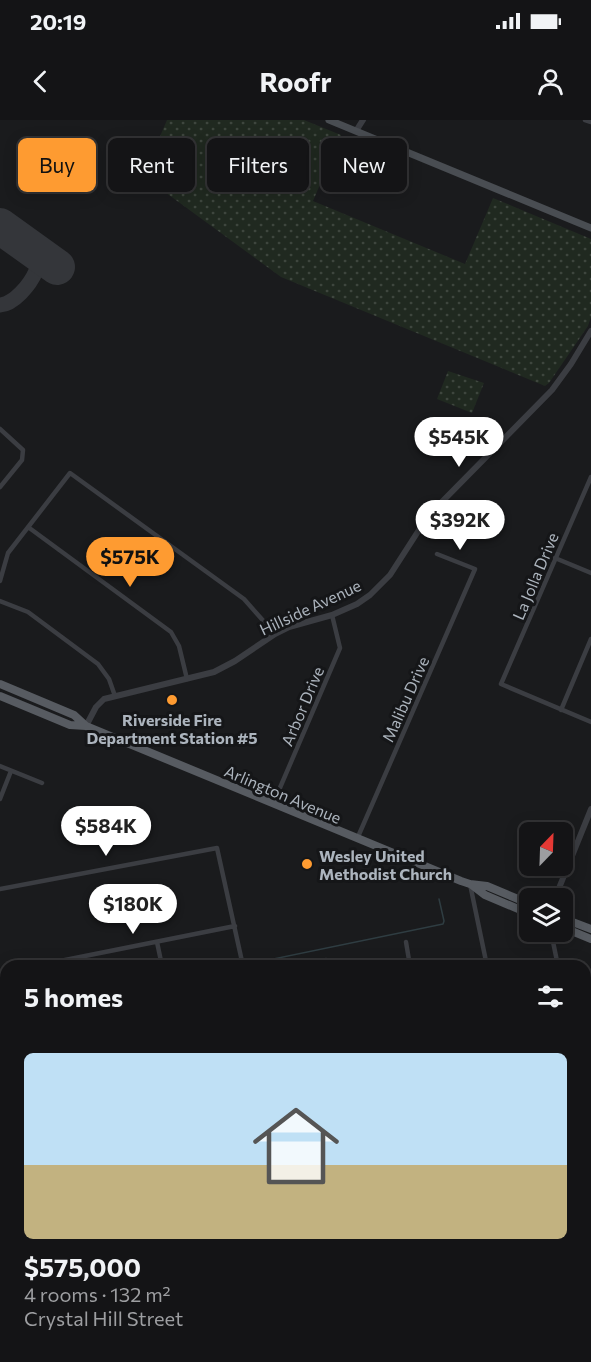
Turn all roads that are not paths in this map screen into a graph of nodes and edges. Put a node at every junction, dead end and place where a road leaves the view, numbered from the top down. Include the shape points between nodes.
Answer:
1 (329, 120) edge
2 (363, 120) edge
3 (585, 120) edge
4 (591, 122) edge
5 (356, 131) junction
6 (591, 228) edge
7 (591, 331) edge
8 (0, 429) edge
9 (591, 477) edge
10 (0, 487) edge
11 (28, 527) junction
12 (436, 554) dead end
13 (555, 558) junction
14 (591, 573) edge
15 (0, 581) edge
16 (0, 601) edge
17 (332, 615) junction
18 (275, 634) junction
19 (591, 639) edge
20 (187, 679) junction
21 (0, 684) edge
22 (0, 696) edge
23 (115, 696) junction
24 (561, 710) junction
25 (591, 722) edge
26 (86, 726) junction
27 (0, 766) edge
28 (11, 771) junction
29 (42, 783) dead end
30 (0, 799) edge
31 (273, 804) junction
32 (591, 809) edge
33 (357, 839) junction
34 (470, 884) junction
35 (559, 888) edge
36 (0, 889) edge
37 (519, 899) edge
38 (519, 909) edge
39 (573, 922) edge
40 (235, 927) junction
41 (591, 929) edge
42 (573, 932) edge
43 (591, 939) edge
44 (157, 942) junction
45 (406, 942) dead end
46 (553, 942) edge
47 (66, 960) edge
48 (161, 960) edge
49 (242, 960) edge
50 (409, 960) edge
51 (486, 960) edge
52 (557, 960) edge

1 - 5 main road
2 - 5 street
3 - 4 street
5 - 6 main road
7 - 17 street, Hillside Avenue via 552,390 428,516 384,583 357,604
8 - 10 street via 23,450 22,460
9 - 13 street, La Jolla Drive
11 - 15 street via 8,553
11 - 18 street via 70,473 244,599
11 - 20 street via 171,632 179,646
12 - 33 street, Malibu Drive via 475,569
13 - 14 street
13 - 24 street, La Jolla Drive via 501,684
16 - 23 street via 28,612 98,664 110,679
17 - 18 street, Hillside Avenue
17 - 31 street, Arbor Drive via 340,648
18 - 20 street, Hillside Avenue via 225,667
19 - 24 street
20 - 23 street, Hillside Avenue
21 - 26 main road, Arlington Avenue via 74,715
22 - 26 main road, Arlington Avenue via 70,725
23 - 26 street, Hillside Avenue via 99,703
24 - 25 street
26 - 31 main road, Arlington Avenue
27 - 28 street
28 - 29 street
28 - 30 street
31 - 33 main road, Arlington Avenue
32 - 35 street
33 - 34 main road, Arlington Avenue
34 - 37 main road, Arlington Avenue via 487,886
34 - 38 main road, Arlington Avenue
34 - 51 street
36 - 40 street via 217,848
39 - 41 main road
40 - 44 street
40 - 49 street
42 - 43 main road
44 - 47 street
44 - 48 street
45 - 50 street
46 - 52 street

